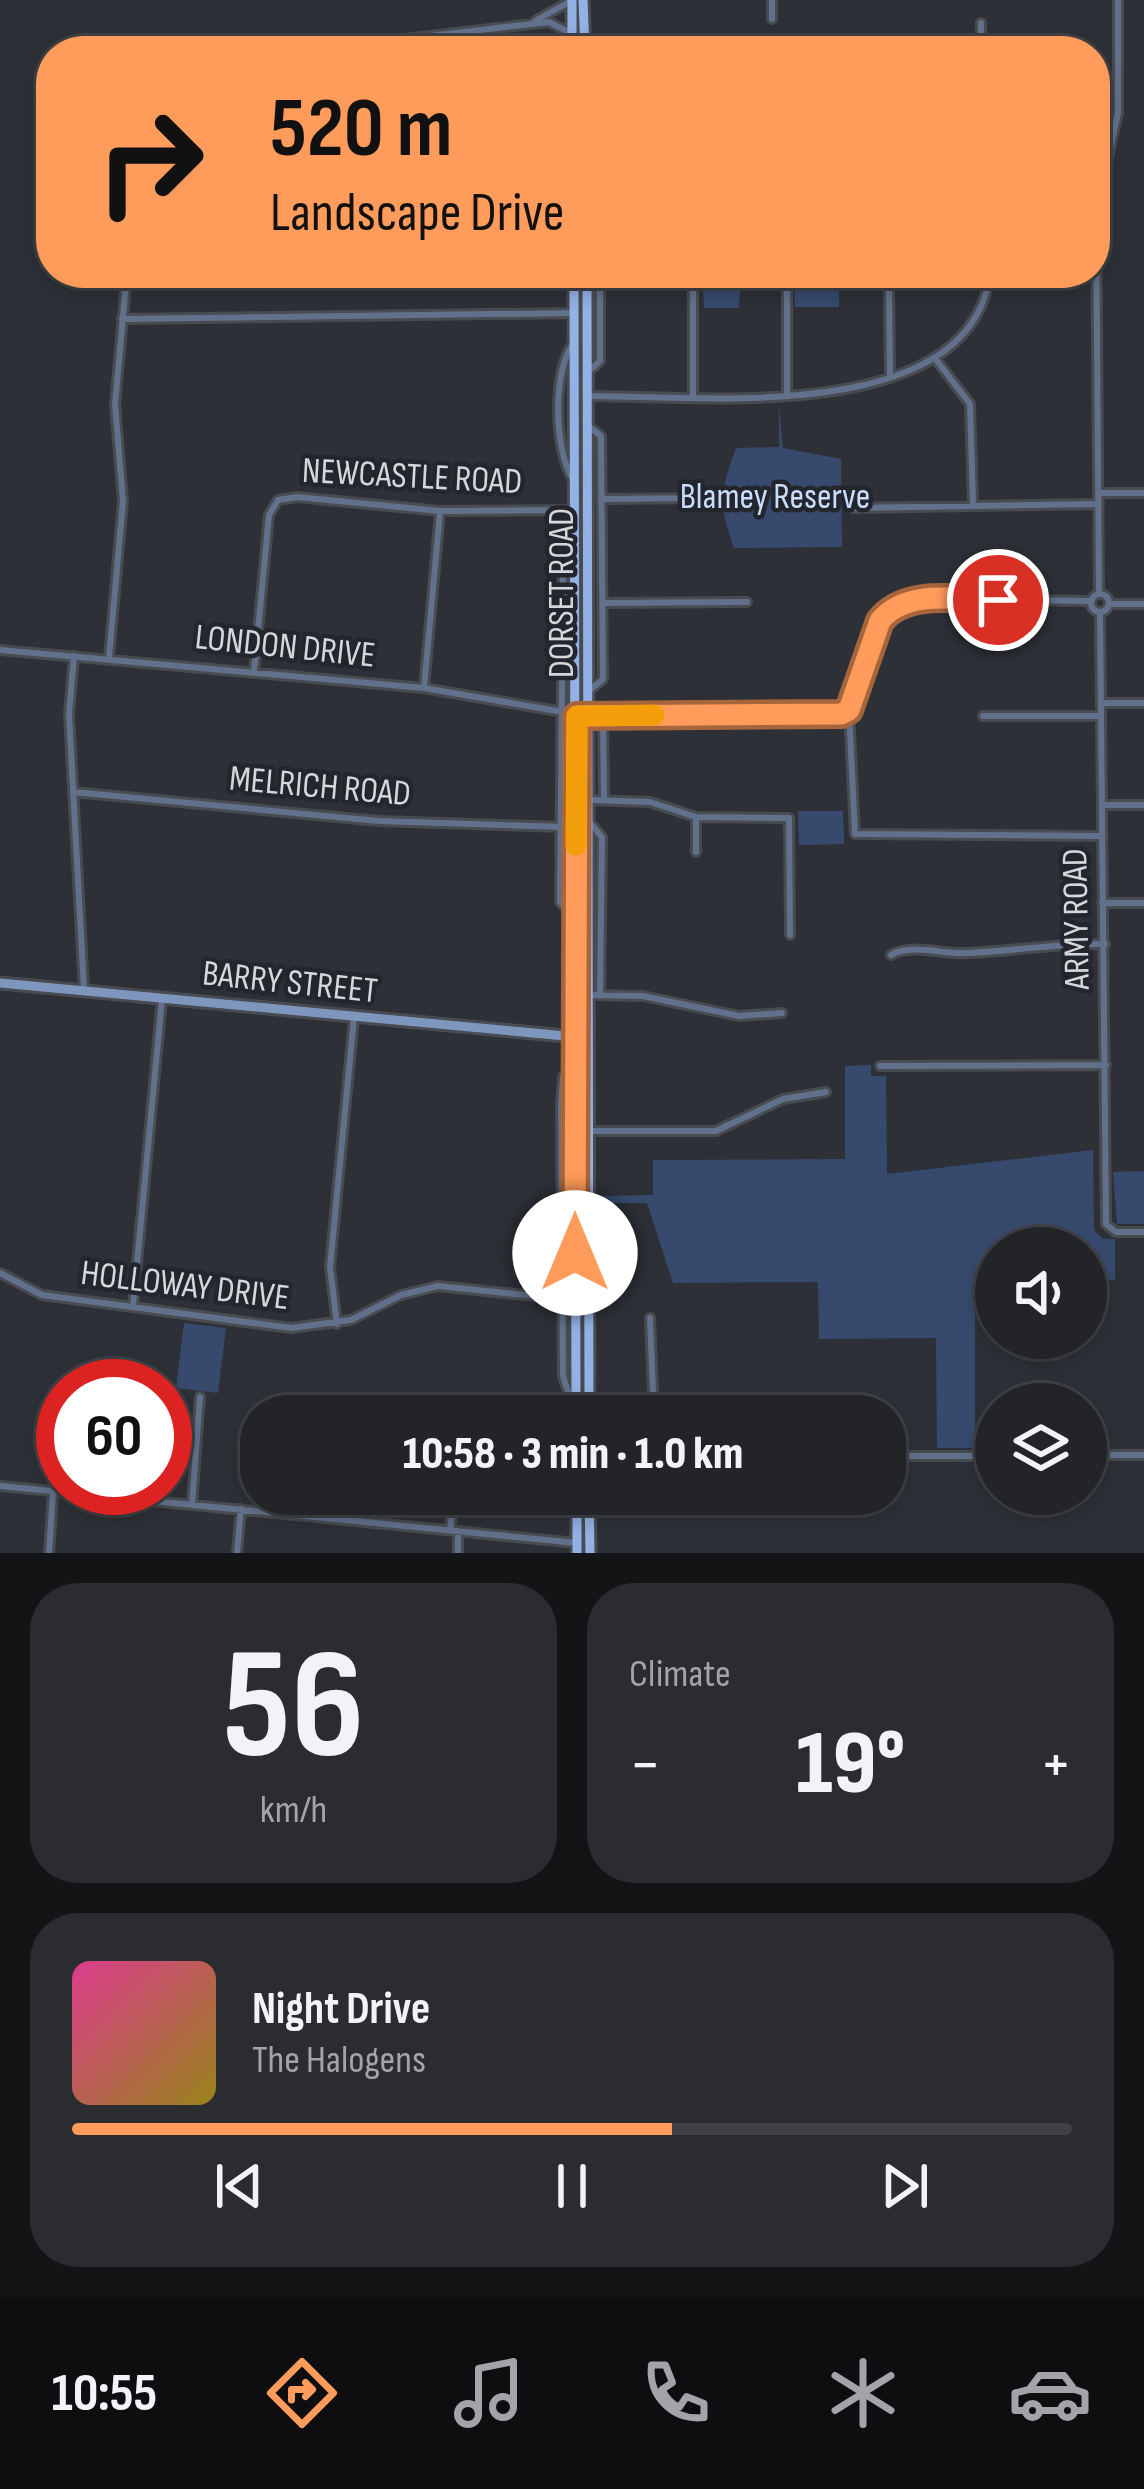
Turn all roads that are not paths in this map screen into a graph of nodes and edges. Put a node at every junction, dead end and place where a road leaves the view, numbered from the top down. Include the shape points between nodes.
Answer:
1 (572, 0) edge
2 (583, 0) edge
3 (772, 0) edge
4 (1118, 0) edge
5 (772, 20) dead end
6 (981, 23) dead end
7 (527, 25) junction
8 (432, 36) edge
9 (572, 36) joint
10 (584, 36) edge
11 (981, 36) edge
12 (1110, 140) edge
13 (125, 288) edge
14 (574, 288) edge
15 (587, 288) edge
16 (600, 288) edge
17 (889, 288) edge
18 (985, 288) edge
19 (1097, 288) edge
20 (693, 290) dead end
21 (787, 290) dead end
22 (574, 313) junction
23 (588, 313) junction
24 (122, 320) junction
25 (574, 342) junction
26 (937, 361) junction
27 (588, 372) junction
28 (890, 377) junction
29 (588, 396) junction
30 (693, 396) junction
31 (787, 396) junction
32 (574, 397) junction
33 (588, 426) junction
34 (575, 482) junction
35 (1099, 493) junction
36 (1144, 493) edge
37 (711, 498) dead end
38 (601, 499) junction
39 (974, 503) junction
40 (1099, 504) junction
41 (853, 508) dead end
42 (575, 510) junction
43 (440, 511) junction
44 (575, 537) junction
45 (589, 562) junction
46 (601, 586) junction
47 (1099, 594) junction
48 (1090, 601) junction
49 (747, 602) dead end
50 (602, 604) junction
51 (1108, 604) junction
52 (1144, 604) edge
53 (1100, 612) junction
54 (0, 650) edge
55 (74, 656) junction
56 (109, 658) junction
57 (254, 672) junction
58 (424, 688) junction
59 (589, 691) junction
60 (1101, 703) junction
61 (1144, 703) edge
62 (849, 710) junction
63 (563, 712) junction
64 (590, 715) junction
65 (603, 715) junction
66 (577, 716) junction
67 (983, 716) dead end
68 (1101, 716) junction
69 (73, 792) junction
70 (590, 800) junction
71 (604, 800) junction
72 (1144, 805) edge
73 (1102, 806) junction
74 (696, 817) junction
75 (590, 823) junction
76 (564, 827) junction
77 (1102, 836) junction
78 (696, 852) dead end
79 (1102, 903) junction
80 (1144, 903) edge
81 (589, 914) junction
82 (576, 919) junction
83 (790, 935) dead end
84 (1105, 944) junction
85 (891, 955) dead end
86 (0, 982) edge
87 (84, 990) junction
88 (594, 995) junction
89 (162, 998) junction
90 (782, 1013) dead end
91 (354, 1017) junction
92 (576, 1037) junction
93 (588, 1037) junction
94 (1106, 1065) junction
95 (575, 1066) junction
96 (880, 1066) dead end
97 (826, 1092) dead end
98 (587, 1131) junction
99 (1144, 1232) edge
100 (0, 1274) edge
101 (561, 1300) junction
102 (575, 1300) junction
103 (133, 1306) junction
104 (650, 1318) dead end
105 (337, 1324) junction
106 (569, 1395) edge
107 (576, 1395) edge
108 (589, 1395) edge
109 (653, 1395) edge
110 (200, 1397) dead end
111 (1107, 1455) edge
112 (1144, 1455) edge
113 (906, 1456) edge
114 (975, 1456) edge
115 (0, 1486) edge
116 (36, 1490) edge
117 (192, 1504) joint
118 (240, 1510) edge
119 (51, 1515) edge
120 (241, 1515) edge
121 (294, 1515) edge
122 (454, 1515) edge
123 (579, 1515) edge
124 (587, 1515) edge
125 (304, 1516) joint
126 (454, 1531) junction
127 (583, 1548) edge
128 (49, 1553) edge
129 (237, 1553) edge
130 (458, 1553) edge

1 - 7 street
1 - 9 main road
2 - 10 main road
3 - 5 street
4 - 12 street via 1118,113
6 - 11 street
7 - 8 street
7 - 9 street via 550,22
13 - 24 street
14 - 22 main road, DORSET ROAD
15 - 23 main road, DORSET ROAD
16 - 27 street via 600,361
17 - 28 street
18 - 26 street via 978,317
19 - 35 street
20 - 30 street
21 - 31 street
22 - 23 main road
22 - 24 street
22 - 25 main road, DORSET ROAD
23 - 27 main road, DORSET ROAD
24 - 56 street via 115,404 123,501
25 - 32 main road, DORSET ROAD
25 - 34 street via 562,362 561,455
26 - 28 street
26 - 39 street via 970,404
27 - 29 main road, DORSET ROAD
28 - 31 street
29 - 30 street
29 - 32 main road
29 - 33 main road, DORSET ROAD
30 - 31 street
32 - 34 main road, DORSET ROAD
33 - 38 street via 601,436
33 - 45 main road, DORSET ROAD
34 - 42 main road, DORSET ROAD
35 - 36 street
35 - 40 street
37 - 38 street
38 - 46 street
39 - 40 street
39 - 41 street
40 - 47 street
42 - 43 street, NEWCASTLE ROAD
42 - 44 main road, DORSET ROAD
43 - 57 street, NEWCASTLE ROAD via 297,497 272,505
43 - 58 street
44 - 63 street via 563,570
44 - 66 main road, DORSET ROAD
45 - 46 street
45 - 59 main road, DORSET ROAD
46 - 50 street
47 - 48 street
47 - 51 street
48 - 53 street
48 - 62 street via 897,604 880,621
49 - 50 street
50 - 59 street via 603,679
51 - 52 street
51 - 53 street
53 - 60 street, ARMY ROAD
54 - 55 street, LONDON DRIVE
55 - 56 street, LONDON DRIVE
55 - 69 street
56 - 57 street, LONDON DRIVE
57 - 58 street, LONDON DRIVE
58 - 63 street, LONDON DRIVE
59 - 64 main road, DORSET ROAD
60 - 61 street
60 - 68 street, ARMY ROAD
62 - 65 street
62 - 77 street via 851,829 860,836
63 - 76 street
64 - 65 street
64 - 66 main road
64 - 70 main road, DORSET ROAD
65 - 71 street
66 - 82 main road, DORSET ROAD
67 - 68 street
68 - 73 street, ARMY ROAD
69 - 76 street, MELRICH ROAD via 379,821
69 - 87 street
70 - 71 street
70 - 75 main road, DORSET ROAD
71 - 74 street via 650,802
72 - 73 street
73 - 77 street, ARMY ROAD
74 - 78 street
74 - 83 street via 789,818
75 - 81 main road, DORSET ROAD
75 - 88 street via 602,837
76 - 82 street via 560,902
77 - 79 street, ARMY ROAD
79 - 80 street
79 - 84 street, ARMY ROAD
81 - 82 main road
81 - 88 main road, DORSET ROAD
82 - 92 main road, DORSET ROAD
84 - 85 street
84 - 94 street, ARMY ROAD
86 - 87 main road, BARRY STREET
87 - 89 main road, BARRY STREET
88 - 90 street via 643,996 739,1016
88 - 93 main road, DORSET ROAD
89 - 91 main road, BARRY STREET
89 - 103 street
91 - 92 main road, BARRY STREET
91 - 105 street via 330,1267
92 - 93 main road
92 - 95 main road, DORSET ROAD
93 - 98 main road, DORSET ROAD
94 - 96 street
94 - 99 street, ARMY ROAD via 1106,1224
95 - 101 street via 561,1084
95 - 102 main road, DORSET ROAD
97 - 98 street via 783,1099 716,1131
98 - 108 main road, DORSET ROAD
100 - 103 street, HOLLOWAY DRIVE via 42,1295
101 - 102 street, HOLLOWAY DRIVE
101 - 105 street, HOLLOWAY DRIVE via 439,1286
101 - 106 street
102 - 107 main road, DORSET ROAD
103 - 105 street, HOLLOWAY DRIVE via 291,1328
104 - 109 street
110 - 117 street
111 - 112 street
113 - 114 street
115 - 116 street
117 - 118 street
119 - 128 street
120 - 129 street
121 - 125 street
122 - 126 street
123 - 127 main road
124 - 127 main road
125 - 126 street
126 - 127 street
126 - 130 street

